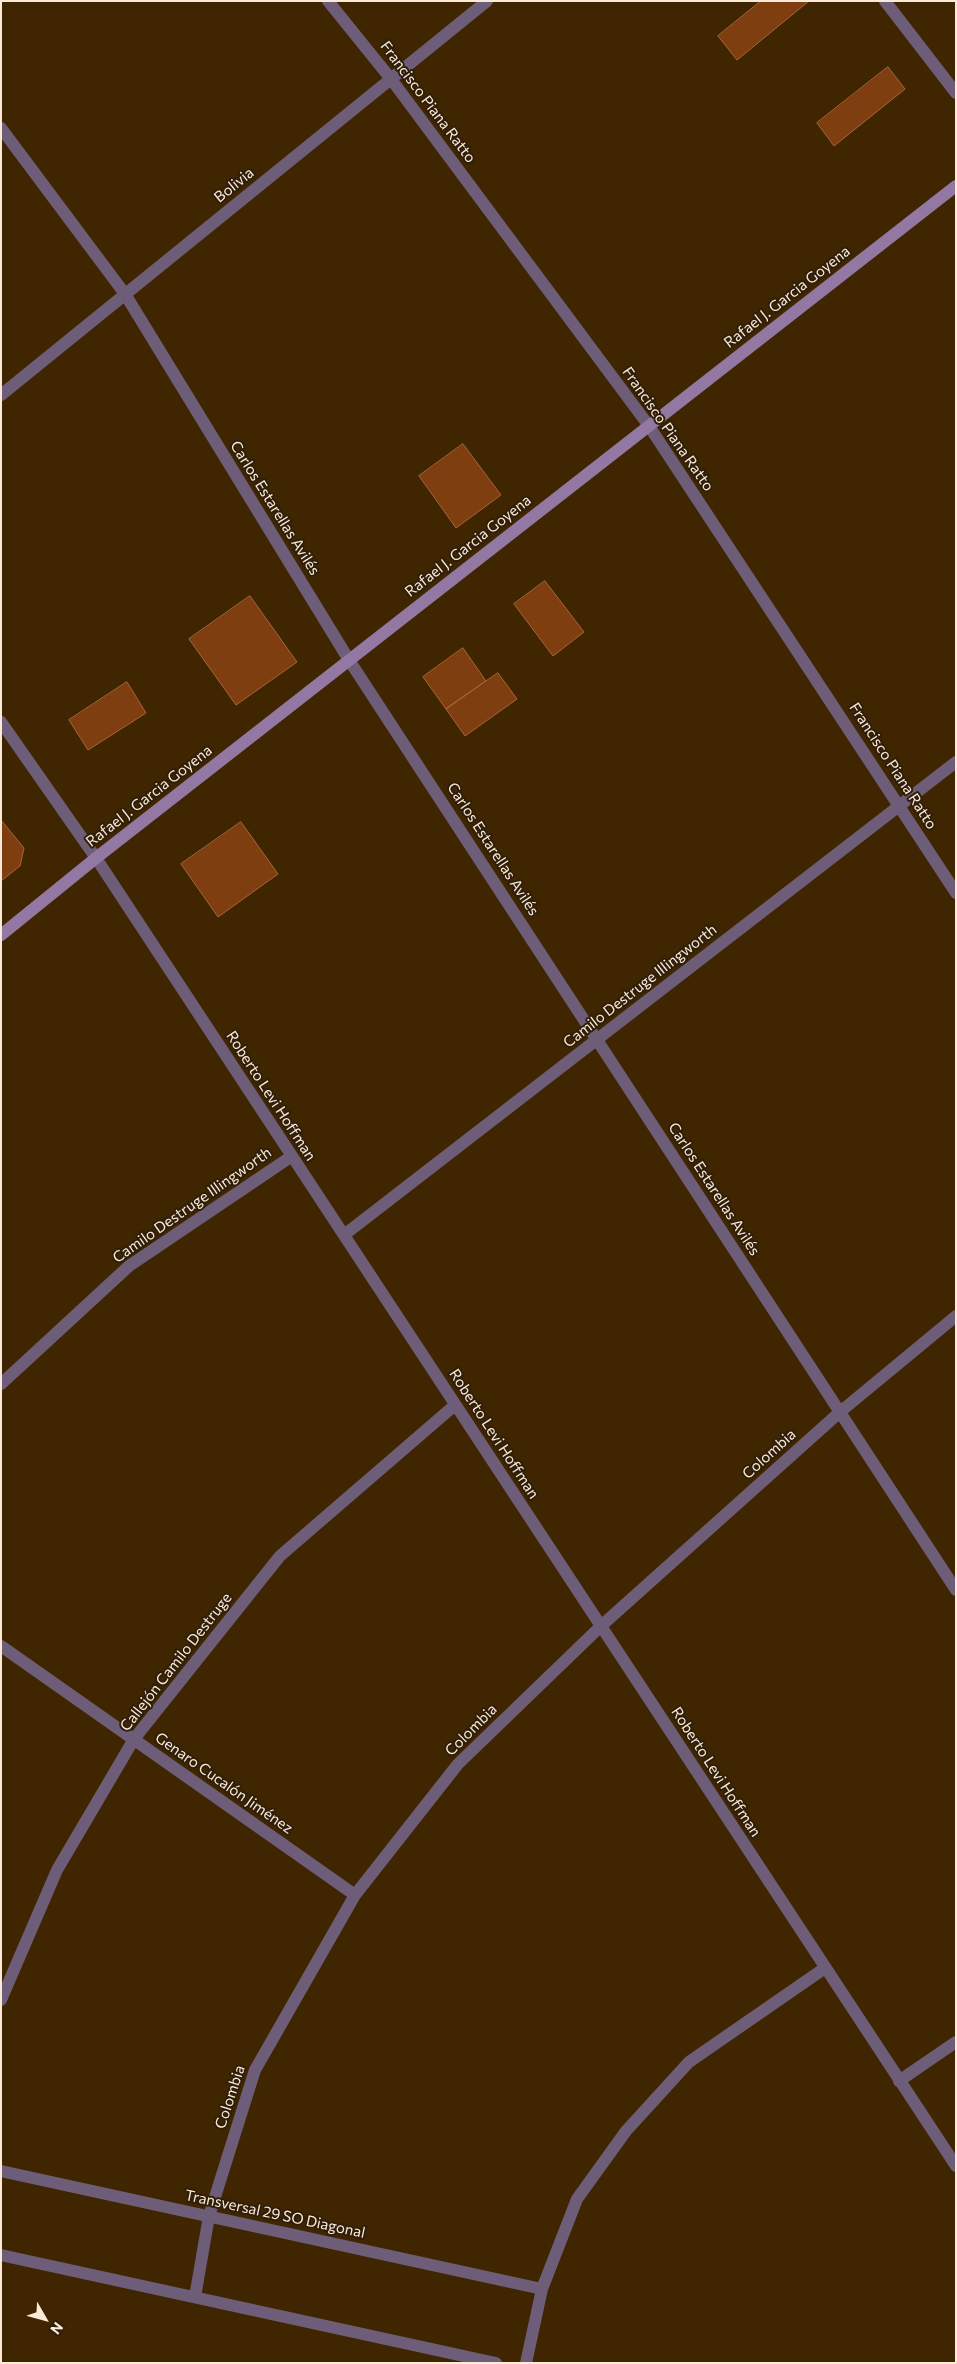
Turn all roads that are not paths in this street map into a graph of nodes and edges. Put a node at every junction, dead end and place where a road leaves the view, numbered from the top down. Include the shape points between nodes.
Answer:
1 (328, 1) edge
2 (487, 1) edge
3 (885, 1) edge
4 (391, 79) junction
5 (956, 93) edge
6 (1, 128) edge
7 (956, 186) edge
8 (125, 294) junction
9 (1, 395) edge
10 (649, 426) junction
11 (349, 660) junction
12 (1, 722) edge
13 (956, 762) edge
14 (900, 805) junction
15 (96, 858) junction
16 (956, 893) edge
17 (1, 935) edge
18 (598, 1040) junction
19 (292, 1156) junction
20 (344, 1235) junction
21 (956, 1316) edge
22 (1, 1384) edge
23 (455, 1405) junction
24 (840, 1412) junction
25 (956, 1590) edge
26 (601, 1626) junction
27 (1, 1646) edge
28 (134, 1739) junction
29 (355, 1895) junction
30 (825, 1968) junction
31 (1, 2000) edge
32 (956, 2042) edge
33 (899, 2081) junction
34 (956, 2166) edge
35 (1, 2171) edge
36 (209, 2216) junction
37 (1, 2255) edge
38 (542, 2289) junction
39 (195, 2297) junction
40 (496, 2363) edge
41 (526, 2363) edge

1 - 4 street, Francisco Piana Ratto
2 - 4 street, Bolivia
3 - 5 street
4 - 8 street, Bolivia
4 - 10 street, Francisco Piana Ratto
6 - 8 street, Carlos Estarellas Avilés
7 - 10 street, Rafael J. Garcia Goyena
8 - 9 street, Bolivia
8 - 11 street, Carlos Estarellas Avilés
10 - 11 street, Rafael J. Garcia Goyena
10 - 14 street, Francisco Piana Ratto
11 - 15 street, Rafael J. Garcia Goyena
11 - 18 street, Carlos Estarellas Avilés
12 - 15 street, Roberto Levi Hoffman
13 - 14 street, Camilo Destruge Illingworth
14 - 16 street, Francisco Piana Ratto
14 - 18 street, Camilo Destruge Illingworth
15 - 17 street, Rafael J. Garcia Goyena
15 - 19 street, Roberto Levi Hoffman
18 - 20 street, Camilo Destruge Illingworth
18 - 24 street, Carlos Estarellas Avilés
19 - 20 street, Roberto Levi Hoffman
19 - 22 street, Camilo Destruge Illingworth via 129,1266
20 - 23 street, Roberto Levi Hoffman
21 - 24 street, Colombia
23 - 26 street, Roberto Levi Hoffman
23 - 28 street, Callejón Camilo Destruge via 280,1556
24 - 25 street, Carlos Estarellas Avilés
24 - 26 street, Colombia
26 - 29 street, Colombia via 458,1764
26 - 30 street, Roberto Levi Hoffman
27 - 28 street, Genaro Cucalón Jiménez
28 - 29 street, Genaro Cucalón Jiménez
28 - 31 street, Callejón Camilo Destruge via 57,1870
29 - 36 street, Colombia via 255,2070
30 - 33 street, Roberto Levi Hoffman
30 - 38 street via 689,2062 626,2131 577,2199
32 - 33 street
33 - 34 street, Roberto Levi Hoffman
35 - 36 street, Transversal 29 SO Diagonal
36 - 38 street, Transversal 29 SO Diagonal
36 - 39 street, Colombia
37 - 39 street
38 - 41 street
39 - 40 street

